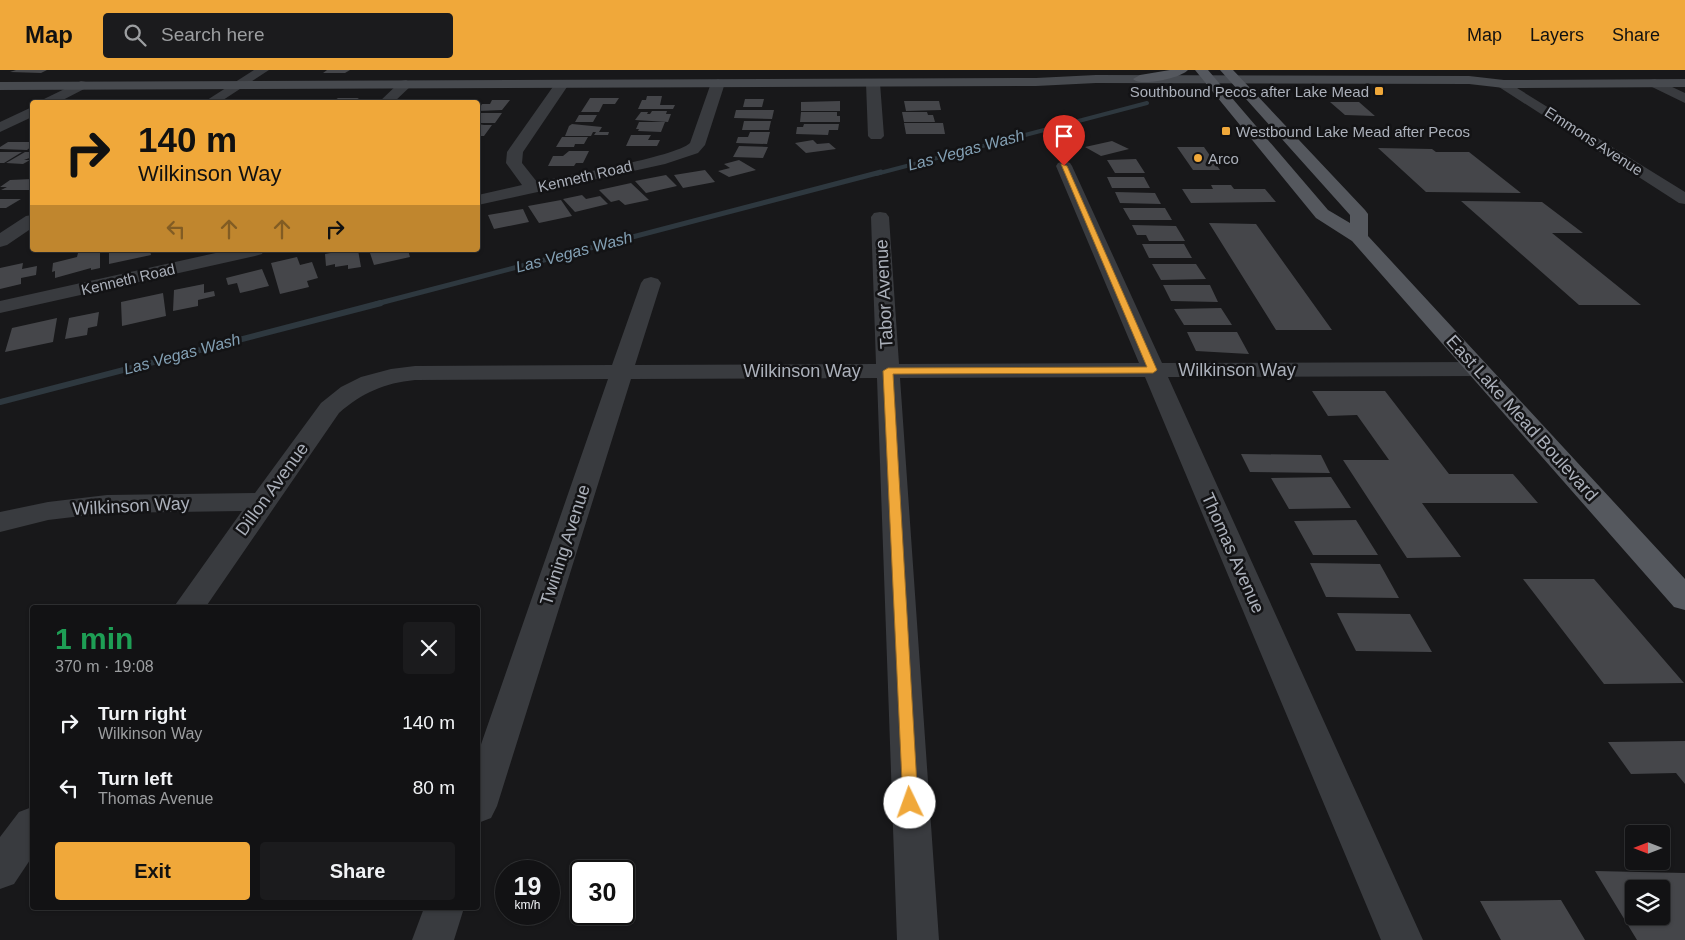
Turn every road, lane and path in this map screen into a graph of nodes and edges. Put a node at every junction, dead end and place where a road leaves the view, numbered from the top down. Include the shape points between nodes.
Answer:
1 (262, 70) edge
2 (1182, 70) edge
3 (1140, 79) junction
4 (1209, 79) edge
5 (1234, 79) edge
6 (1036, 82) junction
7 (873, 83) junction
8 (1655, 83) junction
9 (1685, 83) edge
10 (406, 84) junction
11 (562, 84) junction
12 (718, 84) junction
13 (1504, 84) junction
14 (81, 85) junction
15 (239, 85) junction
16 (0, 86) edge
17 (1685, 98) edge
18 (53, 100) edge
19 (214, 100) edge
20 (388, 100) edge
21 (30, 112) edge
22 (0, 128) edge
23 (876, 136) dead end
24 (1064, 166) dead end
25 (533, 188) junction
26 (1685, 199) edge
27 (480, 200) edge
28 (880, 217) dead end
29 (30, 221) edge
30 (1359, 237) junction
31 (0, 242) edge
32 (245, 252) edge
33 (651, 283) dead end
34 (0, 307) edge
35 (1478, 369) junction
36 (1153, 370) junction
37 (888, 371) junction
38 (622, 372) junction
39 (367, 383) joint
40 (263, 502) junction
41 (0, 522) edge
42 (1685, 599) edge
43 (190, 605) edge
44 (480, 800) edge
45 (30, 828) edge
46 (0, 870) edge
47 (443, 910) edge
48 (433, 940) edge
49 (918, 940) edge
50 (1402, 940) edge

1 - 15 street
2 - 3 main road
3 - 4 main road
3 - 6 main road
4 - 5 main road
4 - 6 main road via 1101,87
4 - 30 main road, East Lake Mead Boulevard via 1322,214
5 - 13 main road via 1480,88
5 - 30 main road via 1359,214
6 - 7 main road
7 - 12 main road
7 - 23 street
8 - 9 main road
8 - 13 main road
8 - 17 street
10 - 11 main road
10 - 15 main road
10 - 20 street
11 - 12 main road
11 - 25 street via 515,152 514,163
12 - 25 street, Kenneth Road via 697,145 692,150
13 - 26 street, Emmons Avenue
14 - 15 main road
14 - 16 main road
14 - 18 street
15 - 19 street
21 - 22 street
24 - 36 street, Thomas Avenue
25 - 27 street, Kenneth Road
28 - 37 street, Tabor Avenue
29 - 31 street
30 - 35 main road, East Lake Mead Boulevard
32 - 34 street, Kenneth Road
33 - 38 street, Twining Avenue
35 - 36 street, Wilkinson Way
35 - 42 main road, East Lake Mead Boulevard
36 - 37 street, Wilkinson Way
36 - 50 street, Thomas Avenue
37 - 38 street, Wilkinson Way
37 - 49 street, Tabor Avenue
38 - 39 street, Wilkinson Way via 415,373 387,376
38 - 44 street, Twining Avenue
39 - 40 street, Dillon Avenue via 345,394 330,408
40 - 41 street, Wilkinson Way via 107,504 48,511
40 - 43 street, Dillon Avenue
45 - 46 street
47 - 48 street

